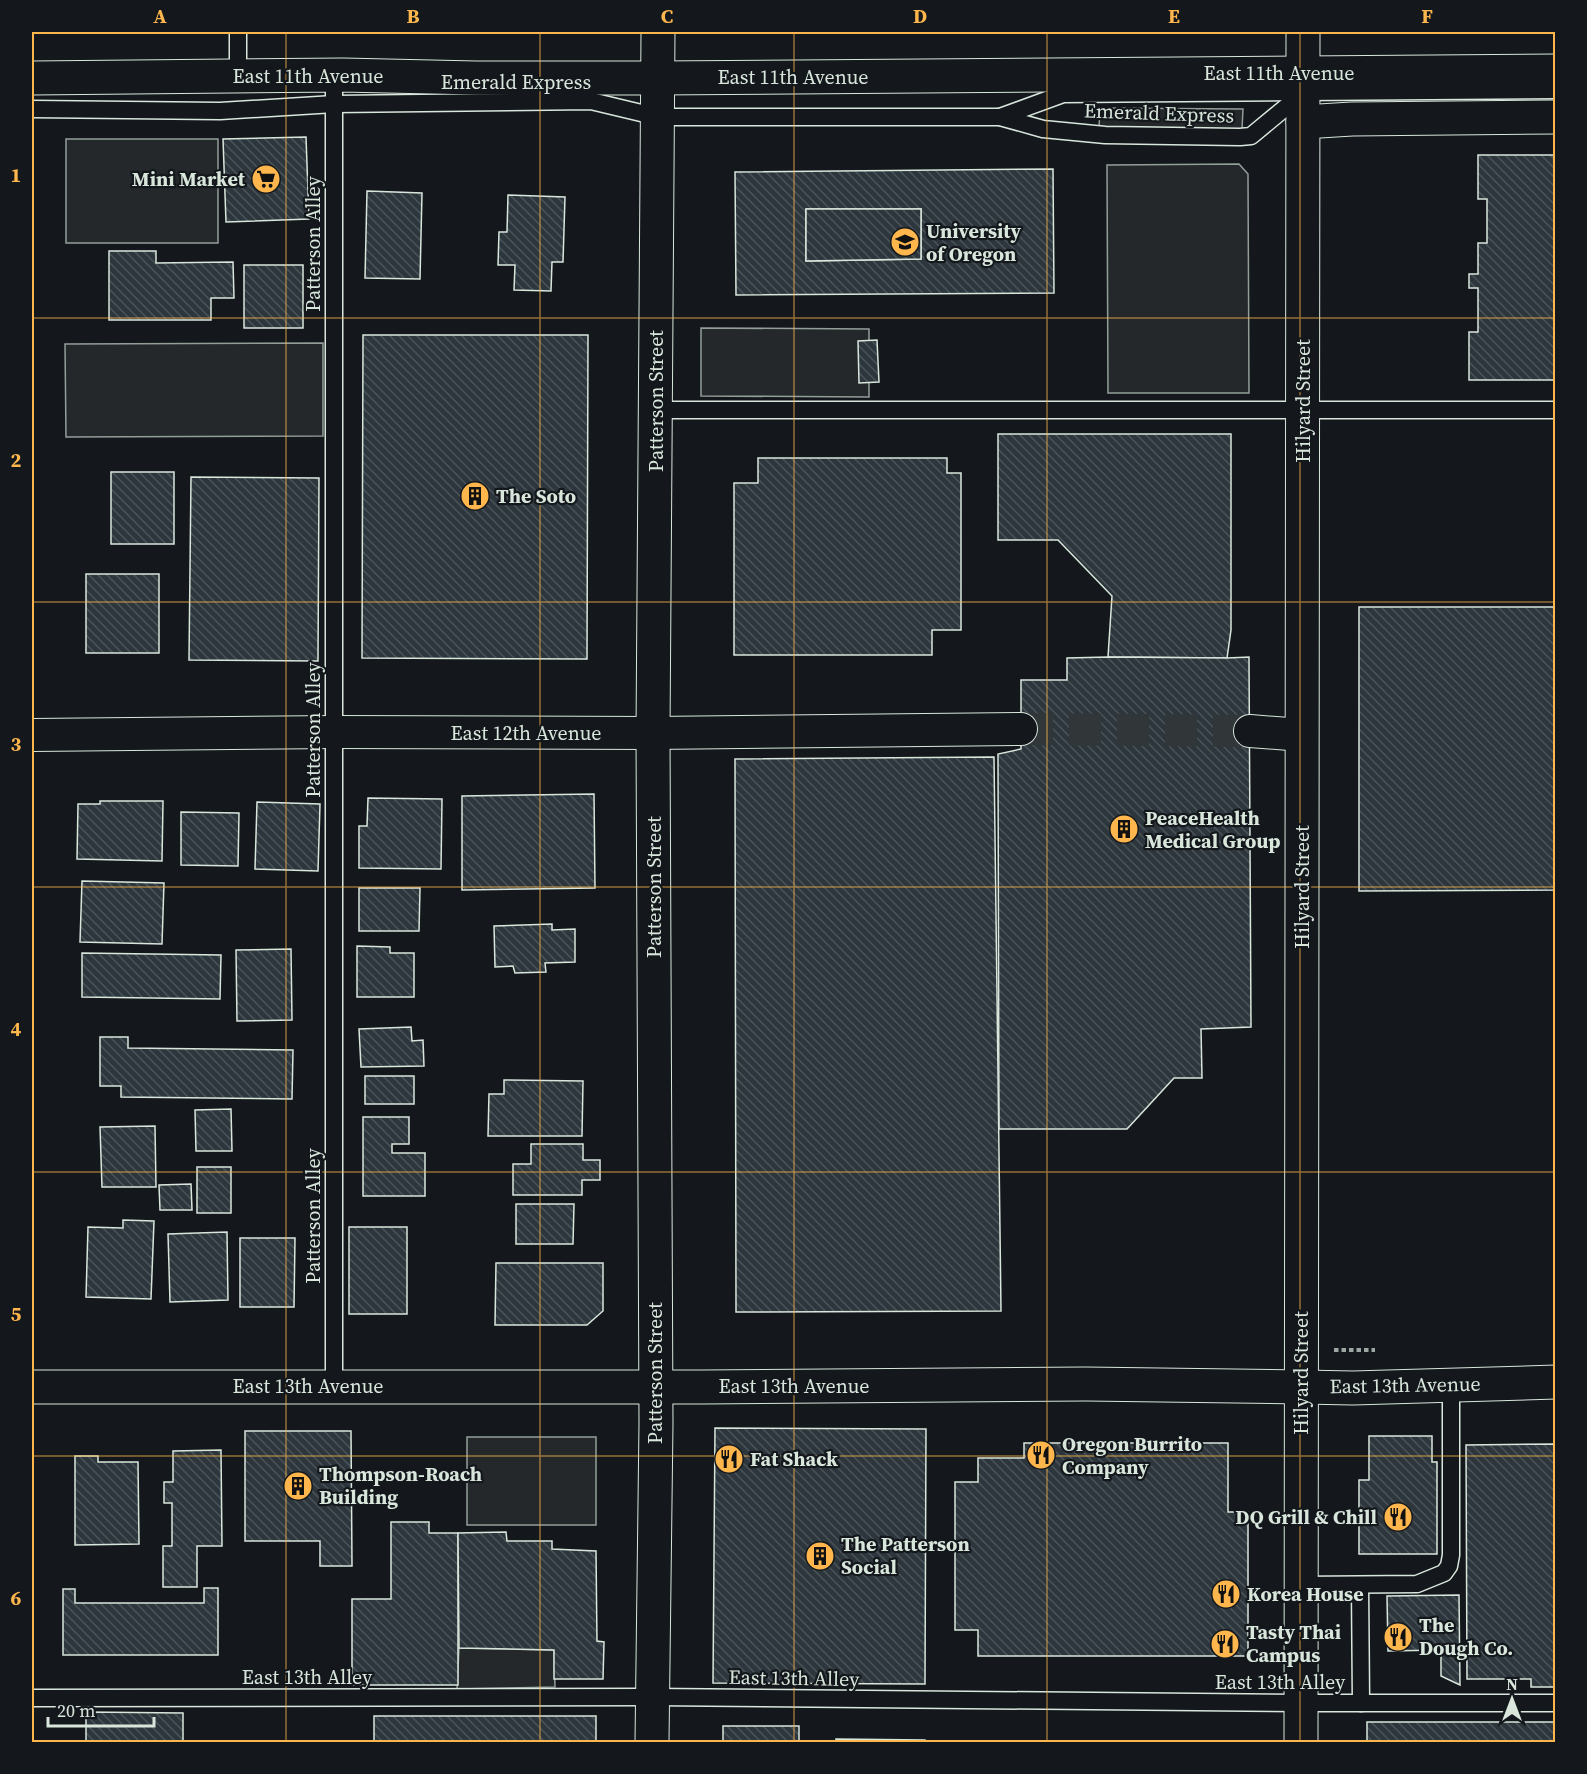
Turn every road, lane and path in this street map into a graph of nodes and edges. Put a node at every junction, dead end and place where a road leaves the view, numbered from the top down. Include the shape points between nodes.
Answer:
1 (238, 32) edge
2 (658, 32) edge
3 (1303, 32) edge
4 (1556, 71) edge
5 (238, 76) junction
6 (32, 78) edge
7 (657, 78) junction
8 (334, 89) junction
9 (1556, 90) edge
10 (1303, 96) junction
11 (32, 109) edge
12 (658, 117) junction
13 (1000, 117) junction
14 (1556, 117) edge
15 (1303, 409) junction
16 (656, 410) junction
17 (1556, 410) edge
18 (1021, 729) tunnel mouth
19 (1250, 731) tunnel mouth
20 (334, 732) junction
21 (653, 733) junction
22 (32, 735) edge
23 (1302, 735) junction
24 (1556, 1382) edge
25 (1451, 1385) junction
26 (334, 1386) junction
27 (32, 1387) edge
28 (656, 1387) junction
29 (1302, 1387) junction
30 (1300, 1585) junction
31 (1360, 1585) junction
32 (652, 1697) junction
33 (32, 1698) edge
34 (1300, 1703) junction
35 (1361, 1703) junction
36 (1556, 1703) edge
37 (652, 1743) edge
38 (1301, 1743) edge

1 - 5 lane
2 - 7 main road, Patterson Street
3 - 10 main road, Hilyard Street
4 - 10 main road, East 11th Avenue
5 - 6 main road, East 11th Avenue
5 - 8 main road, East 11th Avenue
7 - 8 main road, East 11th Avenue via 476,78
7 - 10 main road, East 11th Avenue
7 - 12 main road, Patterson Street
8 - 11 lane, Emerald Express via 220,111
8 - 12 lane, Emerald Express via 591,101
8 - 20 lane, Patterson Alley
9 - 10 lane, Emerald Express
10 - 13 lane, Emerald Express via 1063,94
10 - 13 lane, Emerald Express via 1251,136 1240,137 1105,135 1043,129
10 - 14 main road, East 11th Avenue via 1352,119
10 - 15 main road, Hilyard Street
12 - 13 lane, Emerald Express
12 - 16 main road, Patterson Street
15 - 16 lane
15 - 17 lane
15 - 23 main road, Hilyard Street
16 - 21 main road, Patterson Street
18 - 21 street, East 12th Avenue
19 - 23 street
20 - 21 street, East 12th Avenue
20 - 22 street, East 12th Avenue
20 - 26 lane, Patterson Alley
21 - 28 main road, Patterson Street
23 - 29 main road, Hilyard Street
24 - 25 main road, East 13th Avenue
25 - 29 main road, East 13th Avenue
25 - 31 lane via 1449,1566 1444,1574 1417,1584
26 - 27 main road, East 13th Avenue
26 - 28 main road, East 13th Avenue
28 - 29 main road, East 13th Avenue
28 - 32 main road, Patterson Street
29 - 30 main road, Hilyard Street
30 - 31 lane
30 - 34 main road, Hilyard Street
31 - 35 lane
32 - 33 lane, East 13th Alley
32 - 34 lane, East 13th Alley
32 - 37 main road, Patterson Street
34 - 35 lane, East 13th Alley
34 - 38 main road, Hilyard Street
35 - 36 lane, East 13th Alley

